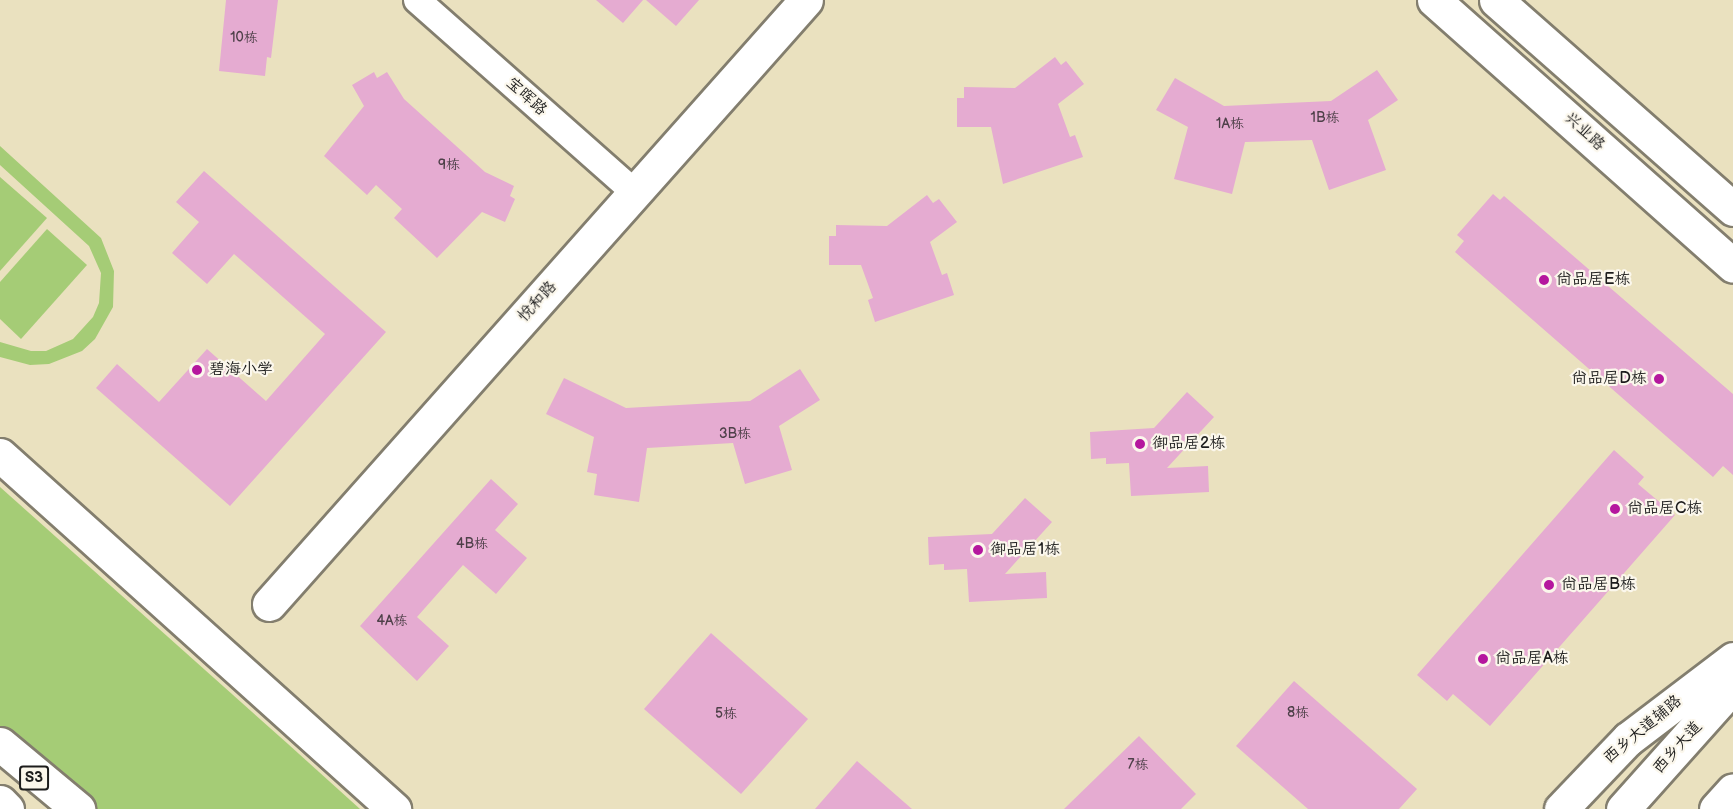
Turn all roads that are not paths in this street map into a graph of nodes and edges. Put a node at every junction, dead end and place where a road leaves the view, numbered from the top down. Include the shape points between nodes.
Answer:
1 (417, 0) edge
2 (806, 0) edge
3 (1434, 0) edge
4 (1496, 0) edge
5 (635, 193) junction
6 (1733, 209) edge
7 (1733, 265) edge
8 (0, 455) edge
9 (269, 604) dead end
10 (1733, 659) edge
11 (1733, 686) edge
12 (0, 746) edge
13 (1733, 790) edge
14 (0, 802) edge
15 (7, 809) edge
16 (67, 809) edge
17 (78, 809) edge
18 (394, 809) edge
19 (1562, 809) edge
20 (1623, 809) edge
21 (1716, 809) edge

1 - 5 street, 宝晖路
2 - 5 main road, 悦和路
3 - 7 main road, 兴业路
4 - 6 main road
5 - 9 main road, 悦和路
8 - 18 main road
10 - 19 main road, 西乡大道辅路 via 1628,739
11 - 20 main road, 西乡大道
12 - 16 main road, S3
12 - 17 main road
13 - 21 main road
14 - 15 main road

